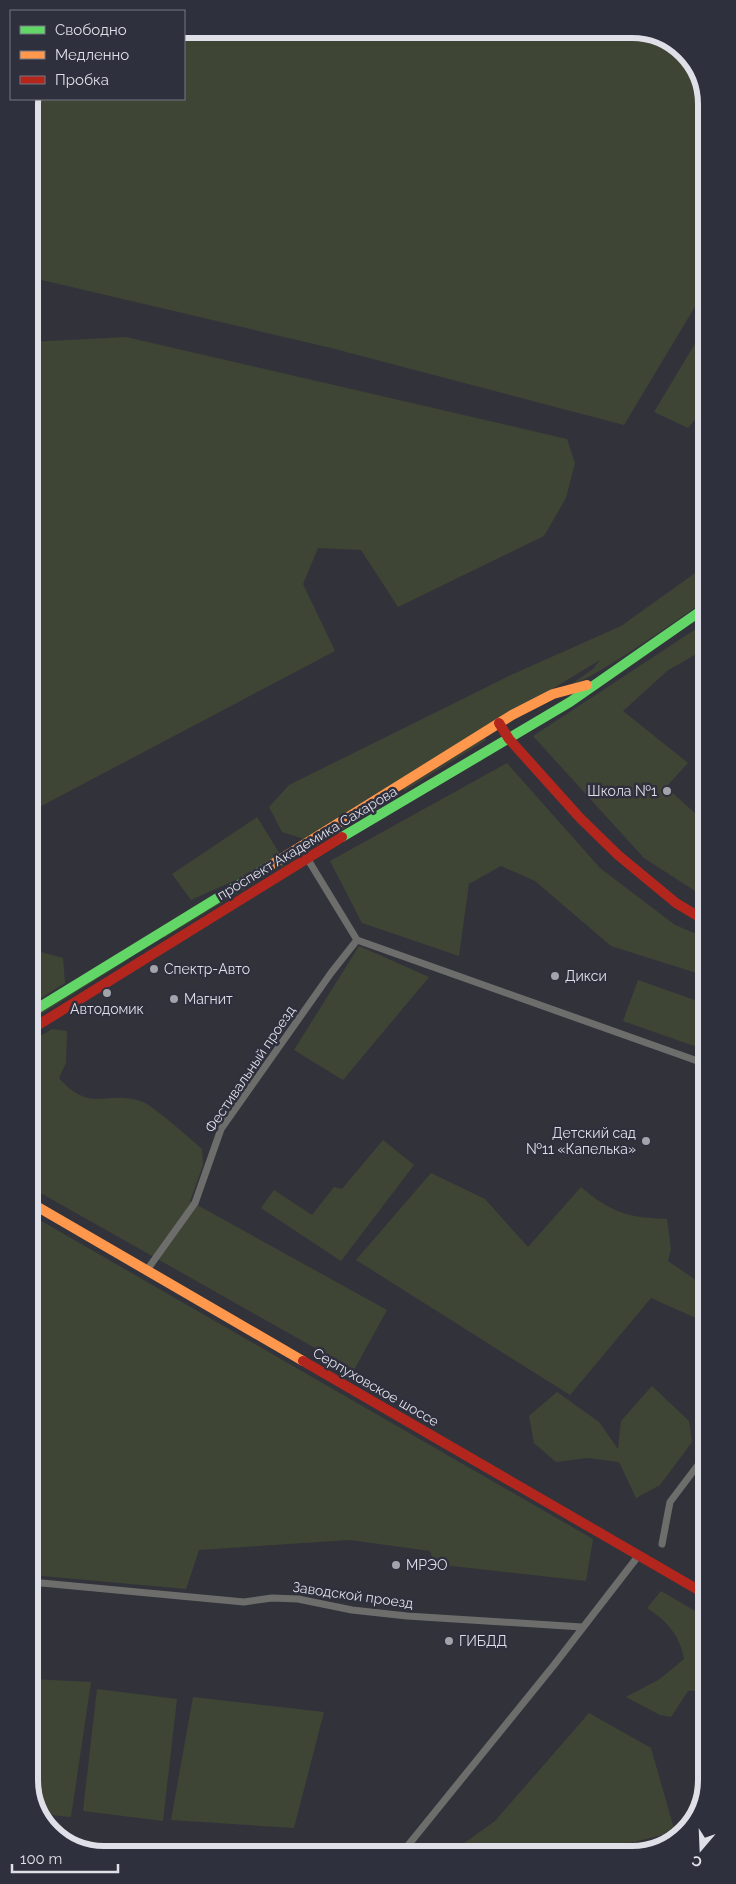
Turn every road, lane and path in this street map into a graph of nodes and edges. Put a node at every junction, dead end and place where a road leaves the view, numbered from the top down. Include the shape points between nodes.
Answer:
1 (698, 613) edge
2 (598, 682) junction
3 (499, 723) junction
4 (509, 738) junction
5 (396, 788) junction
6 (404, 801) junction
7 (308, 858) junction
8 (268, 868) junction
9 (276, 878) junction
10 (698, 916) edge
11 (155, 934) junction
12 (357, 940) junction
13 (162, 947) junction
14 (37, 1007) edge
15 (37, 1025) edge
16 (698, 1061) edge
17 (37, 1207) edge
18 (147, 1270) junction
19 (698, 1465) edge
20 (662, 1544) dead end
21 (639, 1555) junction
22 (37, 1583) edge
23 (698, 1589) edge
24 (582, 1626) junction
25 (407, 1846) edge

1 - 2 street, проспект Академика Сахарова via 651,650
2 - 3 street, проспект Академика Сахарова via 553,694
2 - 4 street, проспект Академика Сахарова
3 - 4 street
3 - 5 street, проспект Академика Сахарова
4 - 6 street, проспект Академика Сахарова
4 - 10 street via 593,833 629,867
5 - 6 street
5 - 8 street, проспект Академика Сахарова
6 - 7 street, проспект Академика Сахарова
7 - 9 street, проспект Академика Сахарова
7 - 12 street
8 - 9 street
8 - 11 street, проспект Академика Сахарова
9 - 13 street, проспект Академика Сахарова
11 - 13 street
11 - 14 street, проспект Академика Сахарова
12 - 16 street
12 - 18 street, Фестивальный проезд via 221,1129 195,1203
13 - 15 street, проспект Академика Сахарова
17 - 18 street, Серпуховское шоссе
18 - 21 street, Серпуховское шоссе
19 - 20 street via 670,1502
21 - 23 street, Серпуховское шоссе
21 - 24 street
22 - 24 street, Заводской проезд via 244,1602 298,1599 352,1610 407,1616
24 - 25 street

